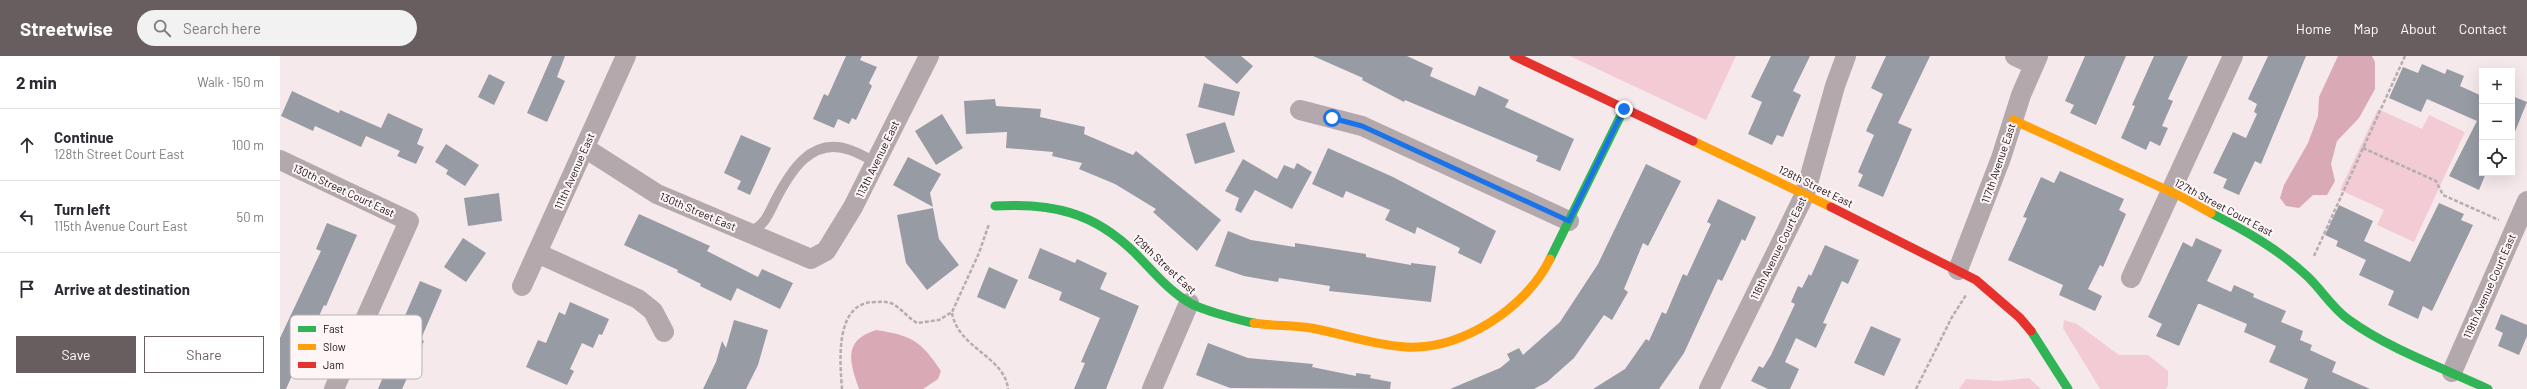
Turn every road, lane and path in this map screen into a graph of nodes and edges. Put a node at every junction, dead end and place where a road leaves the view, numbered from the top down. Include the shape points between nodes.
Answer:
1 (626, 56) edge
2 (929, 56) edge
3 (1514, 56) edge
4 (1846, 56) edge
5 (2015, 56) edge
6 (2233, 56) edge
7 (2404, 56) edge
8 (2036, 60) edge
9 (1624, 109) junction
10 (1300, 110) dead end
11 (2013, 120) junction
12 (585, 148) junction
13 (2363, 148) junction
14 (280, 160) edge
15 (875, 162) junction
16 (2171, 192) junction
17 (1805, 194) junction
18 (2527, 201) edge
19 (995, 206) joint
20 (1569, 221) junction
21 (2502, 222) dead end
22 (749, 232) junction
23 (537, 253) junction
24 (818, 256) joint
25 (2313, 258) dead end
26 (1958, 270) junction
27 (2131, 278) dead end
28 (1976, 280) junction
29 (522, 286) dead end
30 (1189, 303) junction
31 (952, 312) junction
32 (367, 315) edge
33 (664, 332) dead end
34 (2452, 372) junction
35 (338, 379) edge
36 (334, 389) edge
37 (842, 389) edge
38 (1008, 389) edge
39 (1152, 389) edge
40 (1709, 389) edge
41 (1916, 389) edge
42 (2068, 389) edge
43 (2488, 389) edge

1 - 12 street, 111th Avenue East
2 - 15 street, 113th Avenue East
3 - 9 street, 128th Street East
4 - 17 street, 116th Avenue Court East via 1834,86
5 - 8 street
6 - 16 street
7 - 13 path
8 - 11 street, 117th Avenue East
9 - 17 street, 128th Street East
9 - 20 street, 129th Street East
10 - 20 street via 1362,126
11 - 16 street, 127th Street Court East
11 - 26 street, 117th Avenue East
12 - 22 street, 130th Street East via 657,194
12 - 23 street, 111th Avenue East
13 - 21 path via 2436,181 2443,196
13 - 25 path
14 - 32 street, 130th Street Court East via 409,221
15 - 22 lane via 850,150 836,147 811,154 789,174 764,224
15 - 24 street, 113th Avenue East via 845,220 826,251
16 - 27 street
16 - 34 street, 127th Street Court East via 2261,239 2282,254 2308,278 2327,301 2360,327
17 - 26 street, 128th Street East
17 - 40 street, 116th Avenue Court East
18 - 34 street, 119th Avenue Court East
19 - 30 street, 129th Street East via 1049,207 1076,213 1092,221 1120,239
19 - 31 path via 979,253
20 - 30 street, 129th Street East via 1545,269 1520,299 1499,317 1464,336 1417,347 1384,345 1335,332 1258,324
22 - 24 street, 130th Street East via 811,259
23 - 29 street, 111th Avenue East
23 - 33 street via 638,299 653,311
26 - 28 street, 128th Street East
28 - 41 path via 1952,317
28 - 42 street, 128th Street East via 2020,318 2037,339
30 - 39 street
31 - 37 path via 939,320 917,324 894,304 868,302 854,309 844,329 840,358
31 - 38 path via 958,330 1005,376
34 - 43 street, 127th Street Court East
35 - 36 street, 130th Street Court East

